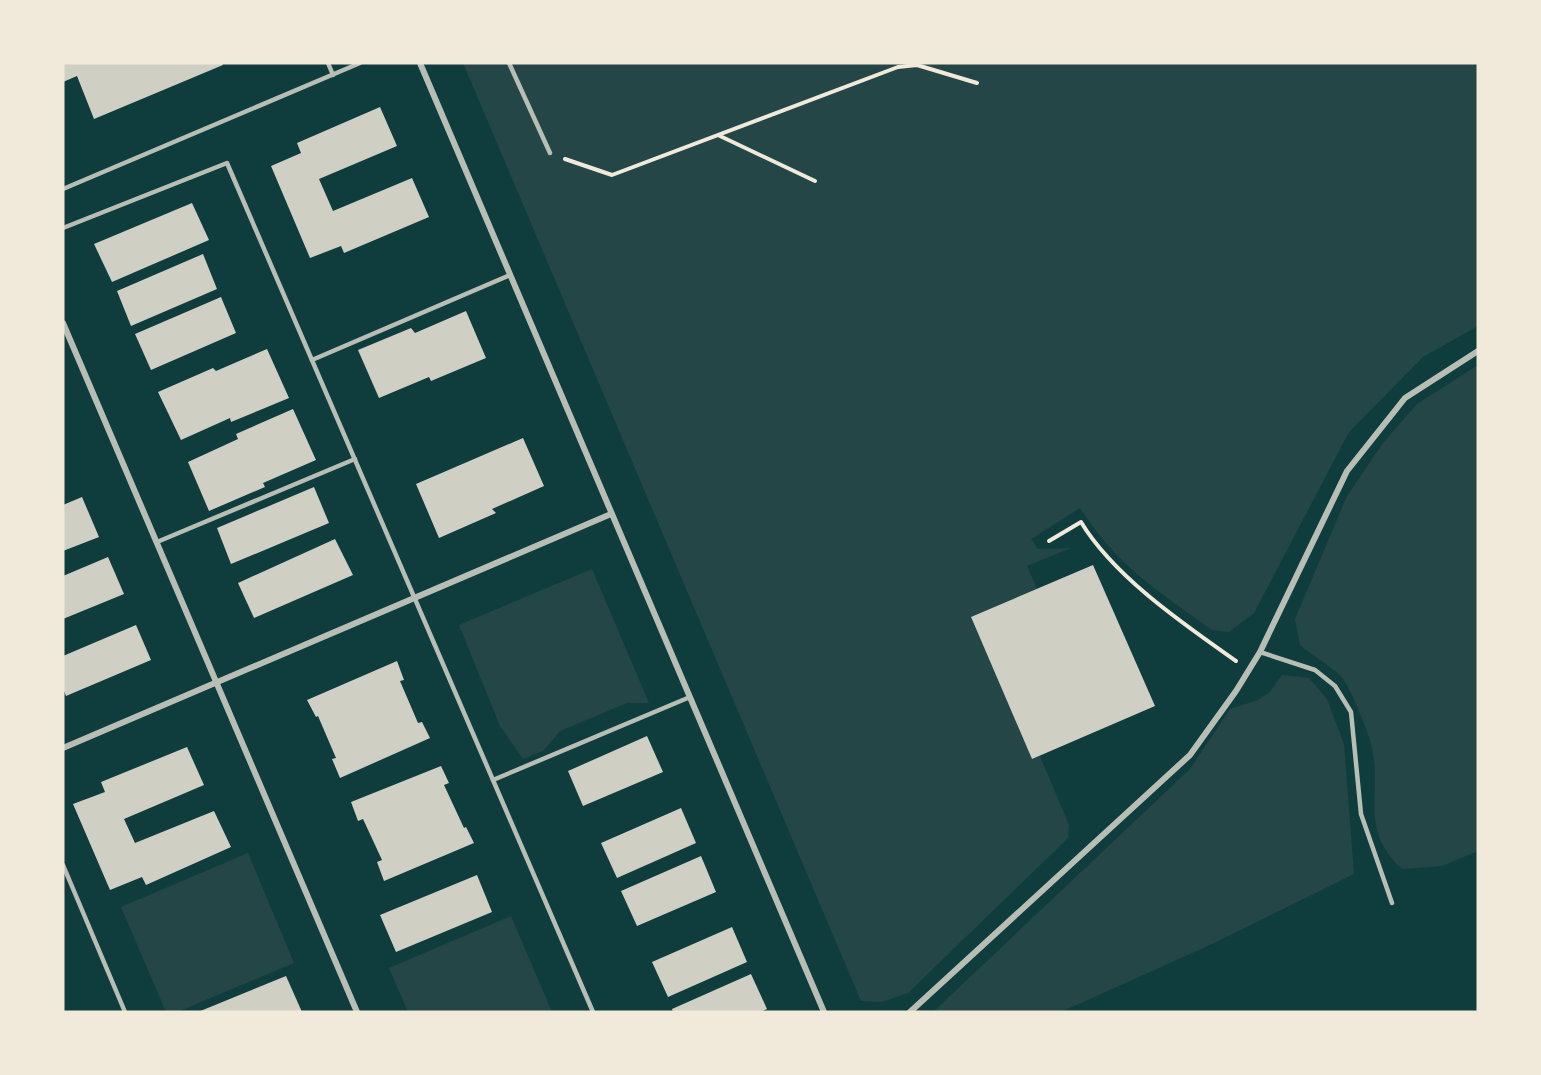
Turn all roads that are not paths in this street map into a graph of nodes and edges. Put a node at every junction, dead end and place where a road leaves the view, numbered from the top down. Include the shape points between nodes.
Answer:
1 (328, 63) edge
2 (360, 63) edge
3 (420, 63) edge
4 (509, 63) edge
5 (333, 75) junction
6 (550, 153) road end
7 (63, 189) edge
8 (63, 228) edge
9 (510, 275) junction
10 (63, 323) edge
11 (1478, 351) edge
12 (312, 360) junction
13 (355, 459) junction
14 (611, 514) junction
15 (157, 542) junction
16 (414, 598) junction
17 (1260, 652) junction
18 (216, 682) junction
19 (690, 697) junction
20 (63, 748) edge
21 (493, 780) junction
22 (63, 865) edge
23 (1392, 903) dead end
24 (125, 1012) edge
25 (357, 1012) edge
26 (593, 1012) edge
27 (824, 1012) edge
28 (910, 1012) edge

1 - 5 lane
2 - 5 lane
3 - 9 street
4 - 6 lane
5 - 7 lane
8 - 12 lane via 227,163
9 - 12 lane
9 - 14 street
10 - 15 street
11 - 17 street via 1405,398 1347,471
12 - 13 lane
13 - 15 lane
13 - 16 lane
14 - 16 street
14 - 19 street
15 - 18 street
16 - 18 street
16 - 21 lane
17 - 23 lane via 1316,670 1335,686 1351,712 1361,814
17 - 28 street via 1190,755
18 - 20 street
18 - 25 street
19 - 21 lane
19 - 27 street
21 - 26 lane
22 - 24 lane

